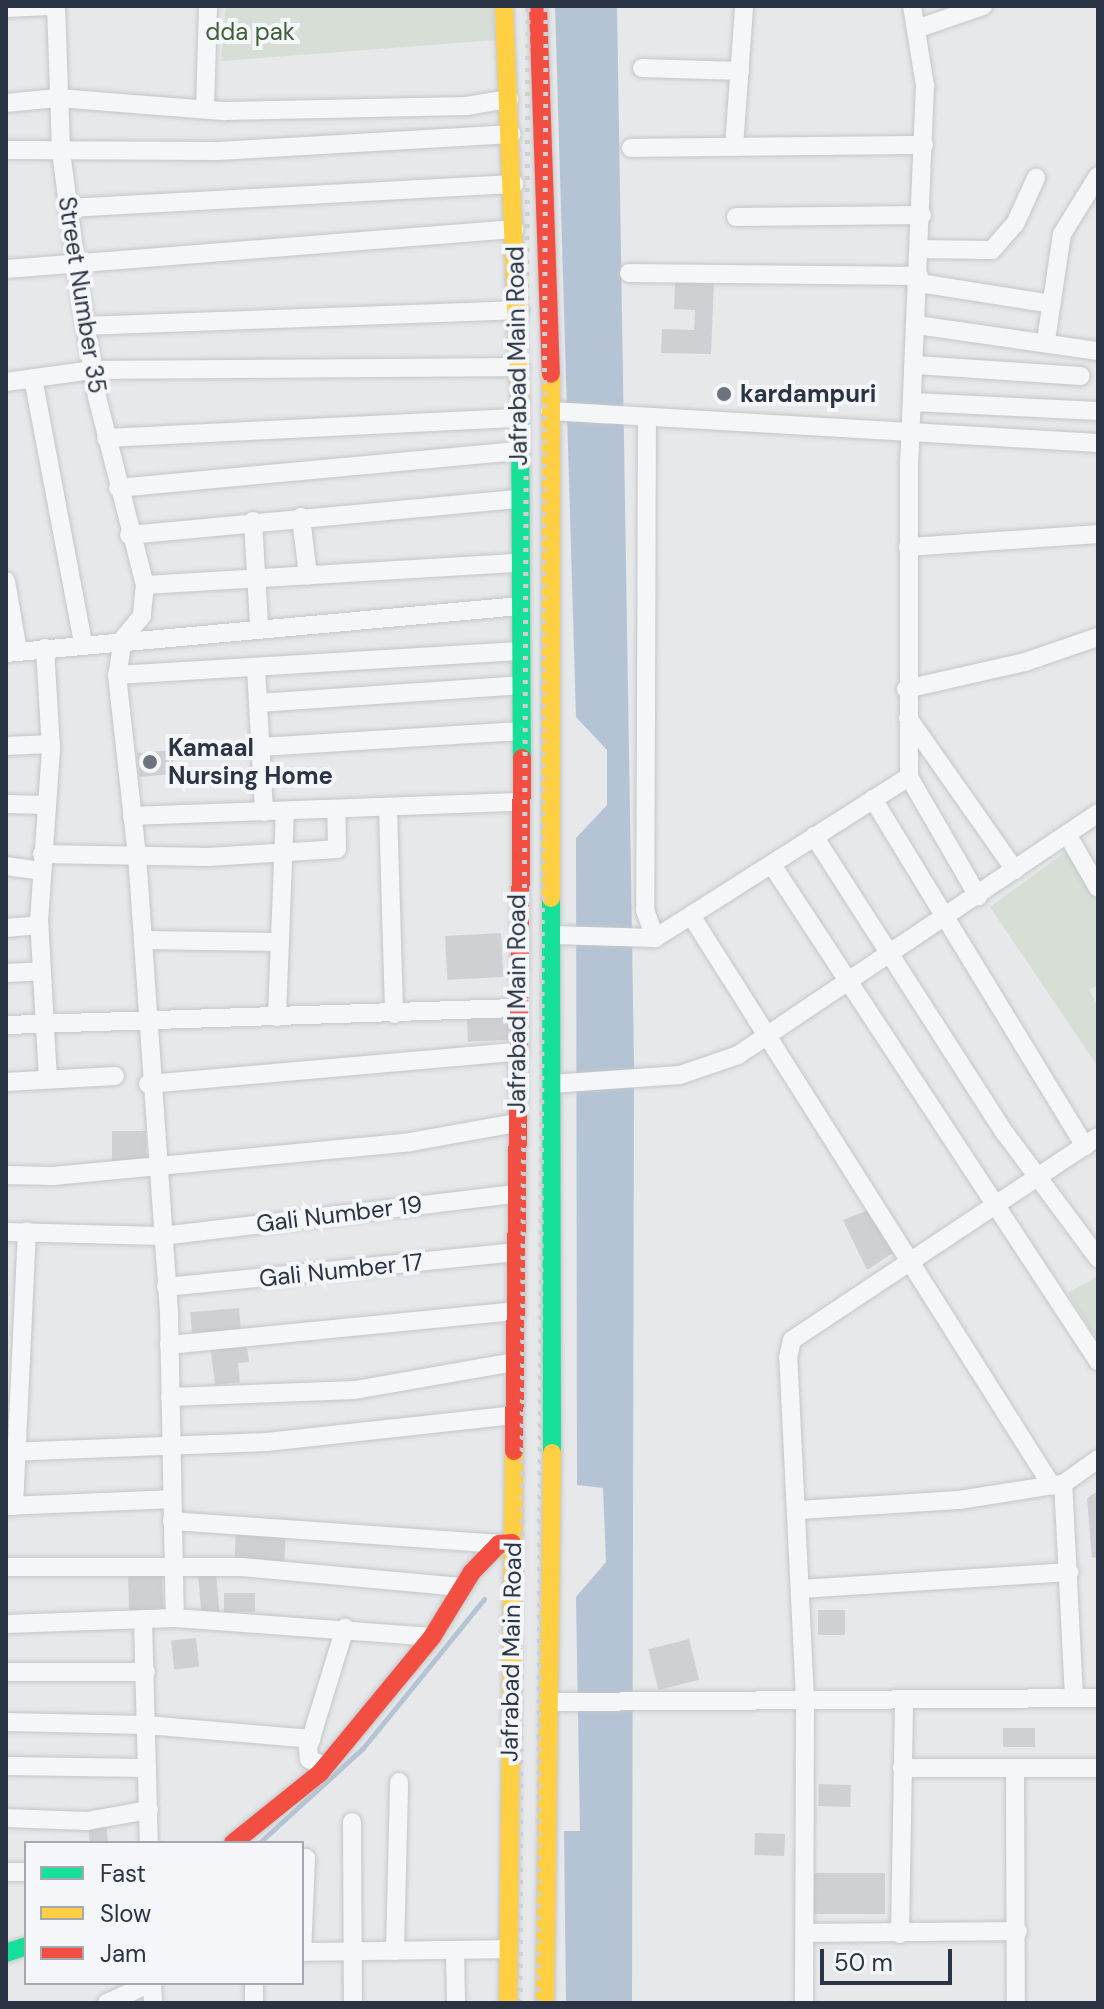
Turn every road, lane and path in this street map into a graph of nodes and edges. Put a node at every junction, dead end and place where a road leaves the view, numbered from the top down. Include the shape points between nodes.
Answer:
1 (50, 6) edge
2 (56, 6) edge
3 (208, 6) edge
4 (504, 6) edge
5 (538, 6) edge
6 (744, 6) edge
7 (912, 6) edge
8 (983, 6) edge
9 (6, 8) edge
10 (919, 28) junction
11 (507, 65) junction
12 (541, 66) junction
13 (642, 68) dead end
14 (740, 71) junction
15 (58, 98) junction
16 (509, 99) junction
17 (6, 103) edge
18 (205, 109) junction
19 (512, 134) junction
20 (924, 145) junction
21 (734, 147) junction
22 (631, 148) dead end
23 (6, 150) edge
24 (61, 151) junction
25 (1098, 176) edge
26 (1036, 178) dead end
27 (514, 184) junction
28 (68, 208) junction
29 (922, 215) junction
30 (736, 217) dead end
31 (514, 229) junction
32 (920, 249) junction
33 (76, 267) junction
34 (6, 269) edge
35 (629, 273) dead end
36 (919, 280) junction
37 (1051, 304) junction
38 (520, 310) junction
39 (917, 325) junction
40 (85, 326) junction
41 (1046, 340) junction
42 (1098, 351) edge
43 (916, 365) junction
44 (520, 367) junction
45 (93, 370) junction
46 (1081, 376) dead end
47 (33, 378) junction
48 (6, 382) edge
49 (913, 402) junction
50 (550, 411) junction
51 (1098, 411) edge
52 (647, 417) junction
53 (519, 418) junction
54 (910, 436) junction
55 (106, 438) junction
56 (1098, 443) edge
57 (519, 451) junction
58 (118, 488) junction
59 (519, 499) junction
60 (301, 517) junction
61 (253, 521) junction
62 (1098, 534) edge
63 (129, 535) junction
64 (908, 547) junction
65 (518, 563) junction
66 (308, 576) junction
67 (257, 579) junction
68 (6, 581) edge
69 (145, 585) junction
70 (519, 606) junction
71 (259, 625) junction
72 (1098, 637) edge
73 (123, 639) junction
74 (83, 643) junction
75 (45, 648) junction
76 (519, 651) junction
77 (12, 652) edge
78 (256, 668) junction
79 (117, 675) junction
80 (519, 685) junction
81 (906, 689) junction
82 (258, 703) junction
83 (908, 718) junction
84 (519, 731) junction
85 (51, 744) junction
86 (6, 746) edge
87 (260, 747) junction
88 (909, 777) junction
89 (873, 799) junction
90 (522, 802) junction
91 (6, 804) edge
92 (47, 805) junction
93 (388, 808) junction
94 (336, 810) junction
95 (285, 811) junction
96 (264, 812) junction
97 (1098, 813) edge
98 (132, 816) junction
99 (1067, 834) junction
100 (814, 836) junction
101 (284, 853) junction
102 (137, 855) junction
103 (42, 863) junction
104 (772, 865) junction
105 (6, 866) edge
106 (1015, 870) junction
107 (1098, 888) edge
108 (978, 896) junction
109 (692, 917) junction
110 (943, 919) junction
111 (39, 925) junction
112 (6, 928) edge
113 (552, 935) junction
114 (655, 938) junction
115 (144, 940) junction
116 (280, 942) junction
117 (893, 951) junction
118 (41, 971) junction
119 (6, 973) edge
120 (847, 981) junction
121 (517, 1008) junction
122 (394, 1014) junction
123 (145, 1016) junction
124 (277, 1017) junction
125 (45, 1021) junction
126 (6, 1025) edge
127 (767, 1034) junction
128 (517, 1052) junction
129 (115, 1076) dead end
130 (48, 1079) junction
131 (6, 1082) edge
132 (558, 1083) junction
133 (148, 1084) junction
134 (516, 1123) junction
135 (1091, 1142) edge
136 (156, 1165) junction
137 (6, 1175) edge
138 (1041, 1176) junction
139 (516, 1194) junction
140 (996, 1204) junction
141 (27, 1231) junction
142 (6, 1232) edge
143 (162, 1236) junction
144 (515, 1252) junction
145 (912, 1258) junction
146 (1098, 1258) edge
147 (166, 1287) junction
148 (515, 1311) junction
149 (169, 1345) junction
150 (1098, 1361) edge
151 (514, 1362) junction
152 (170, 1397) junction
153 (514, 1415) junction
154 (171, 1444) junction
155 (10, 1452) edge
156 (1098, 1459) edge
157 (1058, 1485) junction
158 (172, 1499) junction
159 (10, 1506) edge
160 (799, 1510) junction
161 (172, 1521) junction
162 (506, 1543) junction
163 (6, 1567) edge
164 (172, 1570) junction
165 (1069, 1572) junction
166 (461, 1587) junction
167 (801, 1589) junction
168 (175, 1618) junction
169 (143, 1621) junction
170 (6, 1624) edge
171 (345, 1628) junction
172 (432, 1637) junction
173 (6, 1672) edge
174 (146, 1672) junction
175 (1074, 1698) junction
176 (1098, 1698) edge
177 (805, 1699) junction
178 (904, 1699) junction
179 (561, 1702) junction
180 (6, 1722) edge
181 (146, 1725) junction
182 (311, 1739) junction
183 (6, 1766) edge
184 (326, 1767) junction
185 (147, 1768) junction
186 (902, 1768) junction
187 (1098, 1768) edge
188 (1015, 1770) junction
189 (399, 1782) dead end
190 (149, 1810) junction
191 (6, 1818) edge
192 (352, 1822) dead end
193 (149, 1841) edge
194 (235, 1841) edge
195 (306, 1858) dead end
196 (304, 1905) edge
197 (1018, 1931) junction
198 (805, 1933) junction
199 (900, 1934) junction
200 (508, 1949) junction
201 (455, 1950) junction
202 (353, 1951) junction
203 (395, 1951) junction
204 (304, 1952) edge
205 (148, 1985) edge
206 (107, 2003) edge
207 (353, 2003) edge
208 (456, 2003) edge
209 (508, 2003) edge
210 (545, 2003) edge
211 (804, 2003) edge
212 (1016, 2003) edge

1 - 9 street
2 - 15 street, Street Number 35
3 - 18 street
4 - 11 main road, Jafrabad Main Road
5 - 12 main road, Jafrabad Main Road
6 - 14 street
7 - 10 street
8 - 10 street
10 - 20 street
11 - 12 main road
11 - 16 main road, Jafrabad Main Road
12 - 50 main road, Jafrabad Main Road via 551,287
13 - 14 street
14 - 21 street
15 - 17 street
15 - 18 street
15 - 24 street, Street Number 35
16 - 18 street via 466,106
16 - 19 main road, Jafrabad Main Road
19 - 24 street via 218,151
19 - 27 main road, Jafrabad Main Road
20 - 21 street
20 - 29 street
21 - 22 street
23 - 24 street
24 - 28 street, Street Number 35
25 - 37 street via 1062,234
26 - 32 street via 1015,224 992,250
27 - 28 street
27 - 31 main road, Jafrabad Main Road
28 - 33 street, Street Number 35
29 - 30 street
29 - 32 street
31 - 33 street
31 - 38 main road, Jafrabad Main Road
32 - 36 street
33 - 34 street
33 - 40 street, Street Number 35
35 - 36 street
36 - 37 street
36 - 39 street
37 - 41 street
38 - 40 street
38 - 44 main road, Jafrabad Main Road
39 - 41 street
39 - 43 street
40 - 45 street, Street Number 35
41 - 42 street
43 - 46 street
43 - 49 street
44 - 45 street
44 - 53 main road, Jafrabad Main Road
45 - 47 street
45 - 55 street, Street Number 35
47 - 48 street
47 - 74 street
49 - 51 street
49 - 54 street
50 - 52 street
50 - 113 main road, Jafrabad Main Road
52 - 54 street
52 - 114 street via 645,910
53 - 55 street
53 - 57 main road, Jafrabad Main Road
54 - 56 street
54 - 64 street
55 - 58 street, Street Number 35
57 - 58 street
57 - 59 main road, Jafrabad Main Road
58 - 63 street, Street Number 35
59 - 60 street
59 - 65 main road, Jafrabad Main Road
60 - 61 street
60 - 66 street
61 - 63 street
61 - 67 street
62 - 64 street
63 - 69 street, Street Number 35
64 - 81 street
65 - 66 street
65 - 70 main road, Jafrabad Main Road
66 - 67 street
67 - 69 street
67 - 71 street
68 - 77 street
69 - 73 street via 142,616
70 - 71 street
70 - 76 main road, Jafrabad Main Road
71 - 73 street
72 - 81 street via 1025,662
73 - 74 street
73 - 79 street
74 - 75 street
75 - 77 street
75 - 85 street
76 - 78 street
76 - 80 main road, Jafrabad Main Road
78 - 79 street
78 - 82 street
79 - 98 street
80 - 82 street
80 - 84 main road, Jafrabad Main Road
81 - 83 street
82 - 87 street
83 - 88 street
83 - 106 street
84 - 87 street
84 - 90 main road, Jafrabad Main Road
85 - 86 street
85 - 92 street
87 - 96 street
88 - 89 street
88 - 108 street
89 - 100 street
89 - 110 street
90 - 93 street
90 - 121 main road, Jafrabad Main Road
91 - 92 street
92 - 103 street
93 - 94 street
93 - 122 street
94 - 95 street
94 - 101 street via 337,849
95 - 96 street
95 - 101 street
96 - 98 street
97 - 99 street
98 - 102 street
99 - 106 street
99 - 107 street
100 - 104 street
100 - 117 street
101 - 102 street
101 - 116 street
102 - 103 street
102 - 115 street
103 - 105 street
103 - 111 street
104 - 109 street
104 - 120 street
106 - 108 street
108 - 110 street
109 - 114 street
109 - 127 street
110 - 117 street
110 - 135 street
111 - 112 street
111 - 118 street
113 - 114 street
113 - 132 main road, Jafrabad Main Road
115 - 116 street
115 - 123 street
116 - 124 street
117 - 120 street
117 - 138 street via 966,1073
118 - 119 street
118 - 125 street
120 - 127 street
120 - 140 street
121 - 122 street
121 - 128 main road, Jafrabad Main Road
122 - 124 street
123 - 124 street
123 - 125 street
123 - 133 street
125 - 126 street
125 - 130 street
127 - 132 street via 713,1066 644,1080
127 - 145 street
128 - 133 street
128 - 134 main road, Jafrabad Main Road
129 - 130 street
130 - 131 street
132 - 179 main road, Jafrabad Main Road
133 - 136 street
134 - 136 street via 410,1142
134 - 139 main road, Jafrabad Main Road
135 - 138 street
136 - 137 street
136 - 143 street
138 - 140 street
138 - 146 street
139 - 143 street, Gali Number 19
139 - 144 main road, Jafrabad Main Road
140 - 145 street
140 - 150 street
141 - 142 street, Gali Number 19
141 - 143 street, Gali Number 19
141 - 155 street
143 - 147 street
144 - 147 street, Gali Number 17
144 - 148 main road, Jafrabad Main Road
145 - 157 street
145 - 160 street via 792,1340 788,1357
147 - 149 street
148 - 149 street
148 - 151 main road, Jafrabad Main Road
149 - 152 street
151 - 152 street via 355,1390
151 - 153 main road, Jafrabad Main Road
152 - 154 street
153 - 154 street via 267,1442
153 - 162 main road, Jafrabad Main Road
154 - 155 street
154 - 158 street
155 - 159 street
156 - 157 street
157 - 160 street via 959,1500
157 - 165 street
158 - 159 street
158 - 161 street
160 - 167 street
161 - 162 street
161 - 164 street
162 - 166 main road
162 - 200 main road, Jafrabad Main Road
163 - 164 street
164 - 166 street via 242,1567
164 - 168 street
165 - 167 street
165 - 175 street
166 - 172 main road
167 - 177 street
168 - 169 street
168 - 171 street
169 - 170 street
169 - 174 street
171 - 172 street
171 - 182 street
172 - 184 main road
173 - 174 street
174 - 181 street
175 - 176 street
175 - 178 street
177 - 178 street
177 - 179 street
177 - 198 street
178 - 186 street
179 - 210 main road, Jafrabad Main Road
180 - 181 street
181 - 182 street
181 - 185 street
182 - 184 street via 309,1759
183 - 185 street
184 - 194 main road
185 - 190 street
186 - 188 street
186 - 199 street
187 - 188 street
188 - 197 street
189 - 203 street
190 - 191 street via 87,1821
190 - 193 street
192 - 202 street
195 - 196 street
197 - 199 street
197 - 212 street
198 - 199 street
198 - 211 street
200 - 201 street
200 - 209 main road, Jafrabad Main Road
201 - 203 street
201 - 208 street
202 - 203 street
202 - 204 street
202 - 207 street
205 - 206 street

